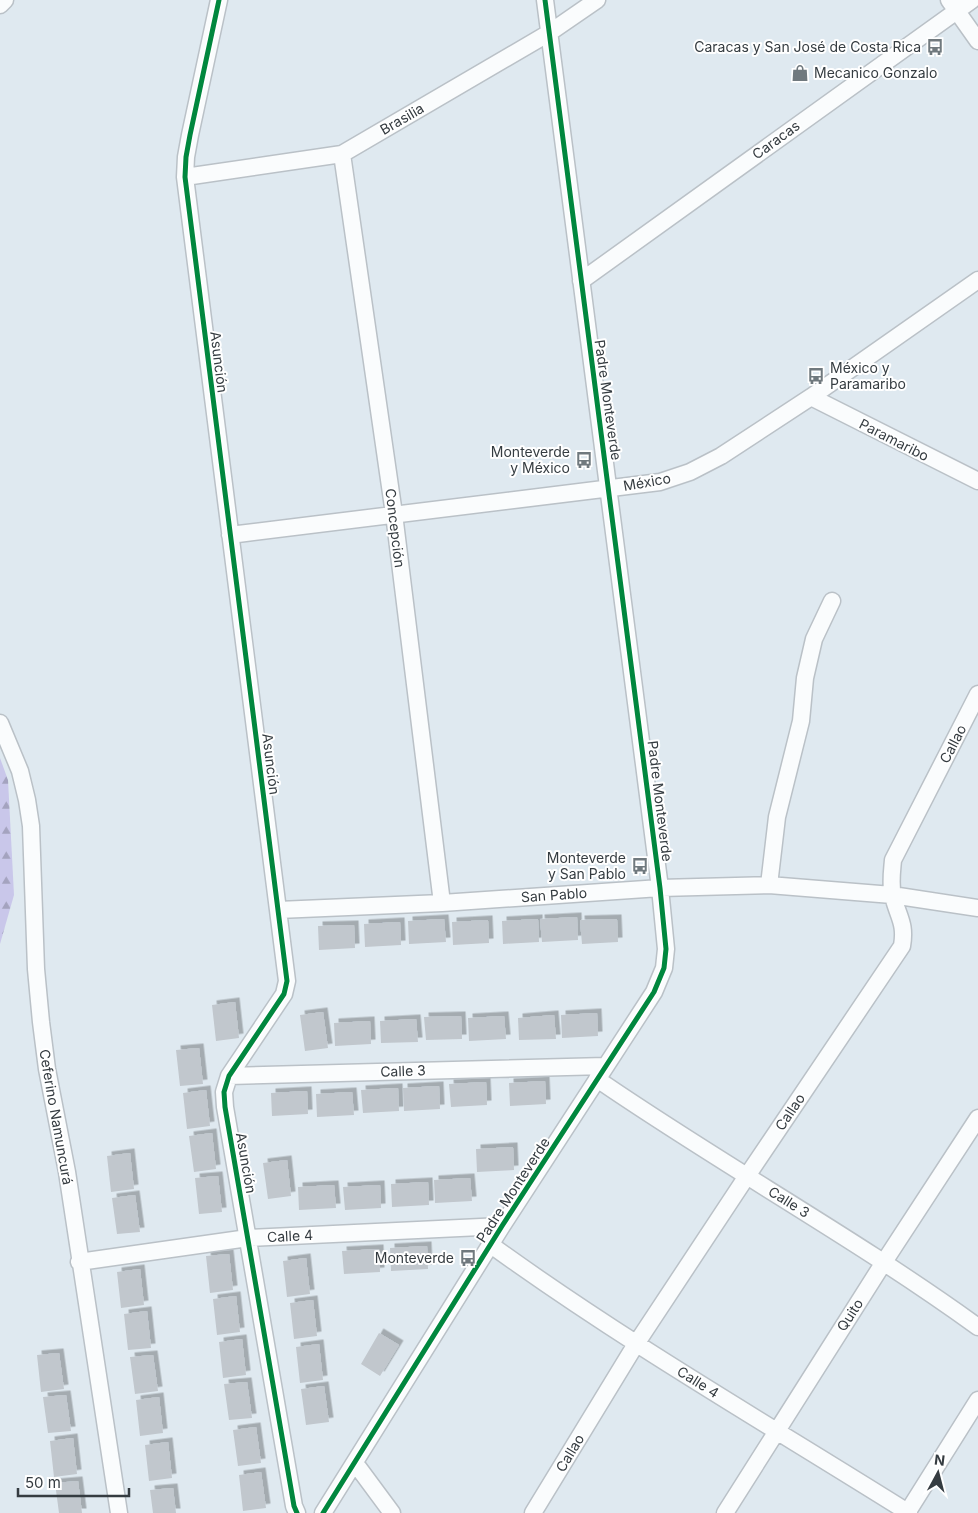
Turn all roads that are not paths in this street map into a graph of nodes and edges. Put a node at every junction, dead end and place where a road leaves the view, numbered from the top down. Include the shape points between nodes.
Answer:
1 (5, 0) edge
2 (219, 0) edge
3 (545, 0) edge
4 (597, 0) edge
5 (972, 0) edge
6 (0, 5) edge
7 (953, 5) edge
8 (549, 34) junction
9 (978, 41) edge
10 (342, 154) junction
11 (185, 177) junction
12 (978, 280) edge
13 (581, 281) junction
14 (811, 397) junction
15 (978, 481) edge
16 (608, 488) junction
17 (394, 514) junction
18 (230, 535) junction
19 (832, 601) dead end
20 (978, 694) edge
21 (0, 723) edge
22 (769, 885) junction
23 (660, 888) junction
24 (892, 895) junction
25 (442, 903) junction
26 (978, 908) edge
27 (278, 910) junction
28 (602, 1072) junction
29 (229, 1076) junction
30 (978, 1118) edge
31 (747, 1176) junction
32 (502, 1226) junction
33 (248, 1238) junction
34 (491, 1245) junction
35 (79, 1262) junction
36 (884, 1262) junction
37 (978, 1328) edge
38 (636, 1344) junction
39 (978, 1400) edge
40 (776, 1431) junction
41 (355, 1464) junction
42 (119, 1513) edge
43 (297, 1513) edge
44 (323, 1513) edge
45 (392, 1513) edge
46 (533, 1513) edge
47 (724, 1513) edge
48 (908, 1513) edge

1 - 6 street
2 - 11 street, Asunción via 190,135
3 - 8 street, Padre Monteverde
4 - 8 street, Brasilia
5 - 7 street, Caracas
7 - 9 street
7 - 13 street, Caracas
8 - 10 street, Brasilia
8 - 13 street, Padre Monteverde
10 - 11 street, Brasilia
10 - 17 street, Concepción
11 - 18 street, Asunción
12 - 14 street, México
13 - 16 street, Padre Monteverde
14 - 15 street, Paramaribo
14 - 16 street, México via 722,456 690,472 660,482
16 - 17 street, México
16 - 23 street, Padre Monteverde
17 - 18 street, México
17 - 25 street, Concepción
18 - 27 street, Asunción
19 - 22 street via 814,639 805,678 801,721 776,817
20 - 24 street, Callao via 893,860
21 - 35 street, Ceferino Namuncurá via 28,800 41,1022
22 - 23 street, San Pablo
22 - 24 street, San Pablo
23 - 25 street, San Pablo
23 - 28 street, Padre Monteverde via 666,949 664,968 654,992
24 - 26 street, San Pablo
24 - 31 street, Callao via 905,932 902,946
25 - 27 street, San Pablo
27 - 29 street, Asunción via 287,981 284,994
28 - 29 street, Calle 3
28 - 31 street, Calle 3 via 642,1110
28 - 32 street, Padre Monteverde
29 - 33 street, Asunción via 224,1107
30 - 36 street, Quito
31 - 36 street, Calle 3
31 - 38 street, Callao
32 - 33 street, Calle 4
32 - 34 street, Padre Monteverde
33 - 35 street, Calle 4
33 - 43 street, Asunción
34 - 38 street, Calle 4
34 - 41 street, Padre Monteverde
35 - 42 street, Ceferino Namuncurá
36 - 37 street, Calle 3
36 - 40 street, Quito
38 - 40 street, Calle 4
38 - 46 street, Callao
39 - 48 street
40 - 47 street, Quito
40 - 48 street, Calle 4
41 - 44 street, Padre Monteverde
41 - 45 street

